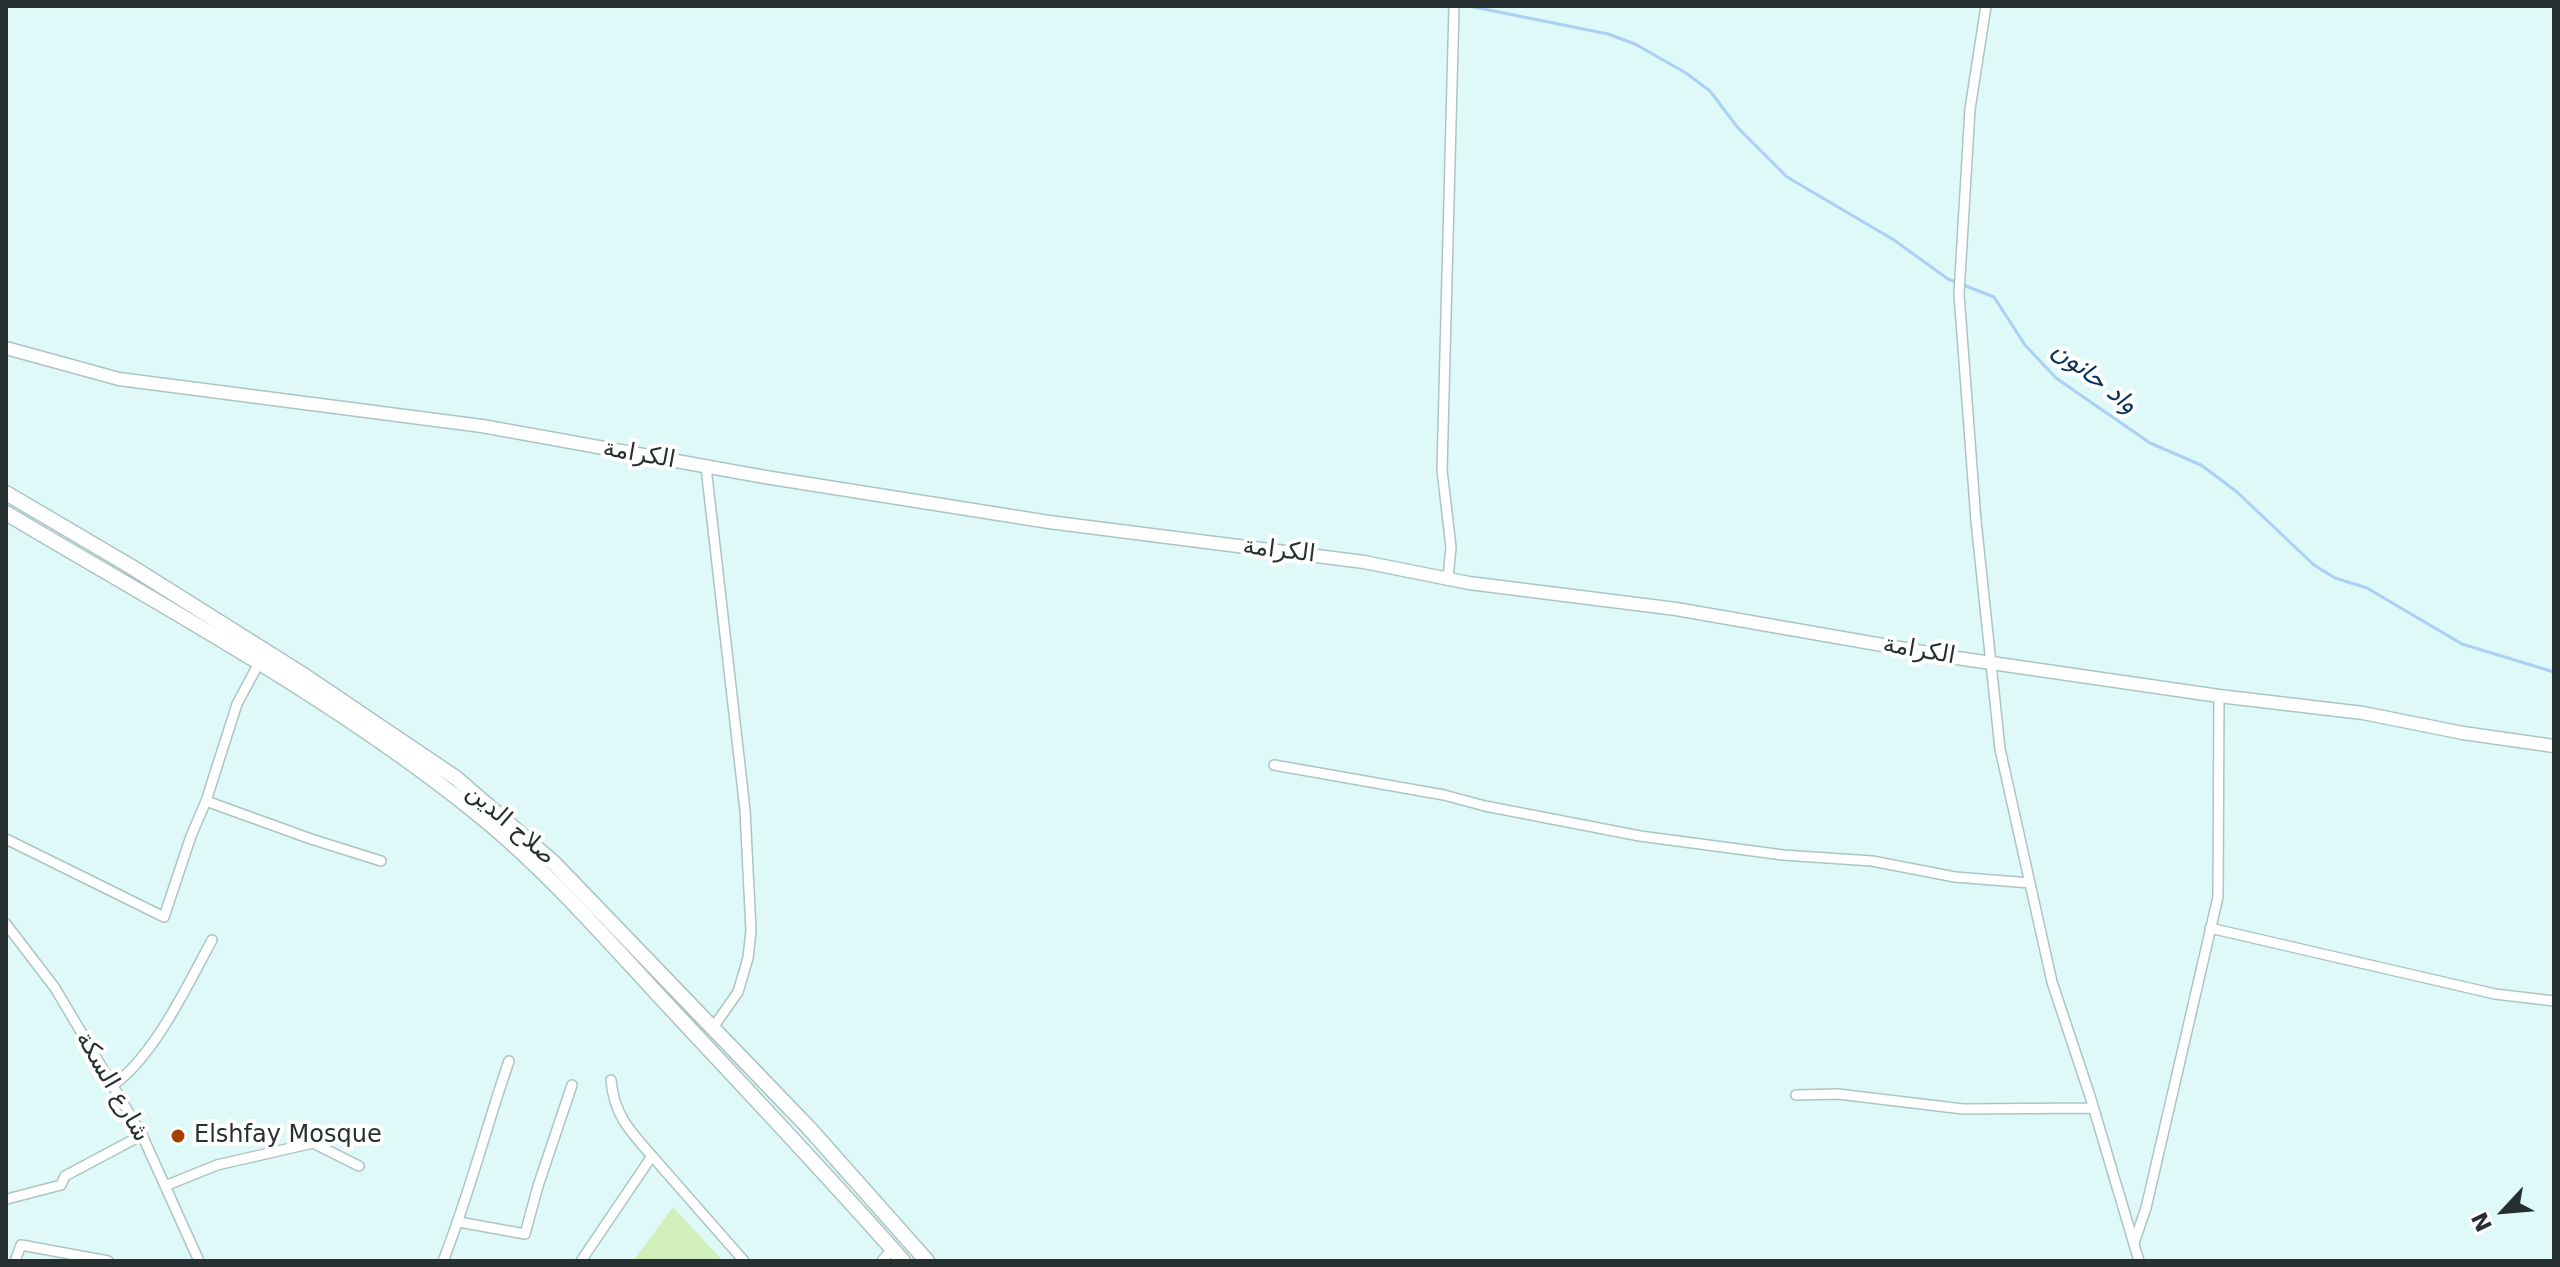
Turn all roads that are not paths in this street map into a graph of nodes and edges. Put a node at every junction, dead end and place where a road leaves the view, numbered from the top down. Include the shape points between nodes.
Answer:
1 (1986, 6) edge
2 (1454, 8) edge
3 (6, 348) edge
4 (706, 467) junction
5 (6, 493) edge
6 (6, 513) edge
7 (1448, 578) junction
8 (260, 661) junction
9 (1990, 662) junction
10 (2219, 696) junction
11 (2554, 746) edge
12 (1274, 765) dead end
13 (206, 801) junction
14 (6, 839) edge
15 (381, 861) dead end
16 (2030, 883) junction
17 (6, 924) edge
18 (2210, 928) junction
19 (212, 940) dead end
20 (2554, 1001) edge
21 (712, 1029) junction
22 (509, 1061) dead end
23 (611, 1080) dead end
24 (572, 1085) dead end
25 (112, 1086) junction
26 (1796, 1095) dead end
27 (2093, 1108) junction
28 (142, 1135) junction
29 (652, 1156) junction
30 (359, 1166) dead end
31 (165, 1186) junction
32 (7, 1199) edge
33 (459, 1222) junction
34 (2134, 1243) junction
35 (892, 1249) junction
36 (15, 1261) edge
37 (108, 1261) edge
38 (199, 1261) edge
39 (443, 1261) edge
40 (581, 1261) edge
41 (744, 1261) edge
42 (882, 1261) edge
43 (903, 1261) edge
44 (927, 1261) edge
45 (2139, 1261) edge

1 - 9 street via 1970,109 1959,294
2 - 7 street via 1442,470 1451,547
3 - 4 main road, الكرامة via 119,379 452,422
4 - 7 main road, الكرامة
4 - 21 street via 745,810 751,931 738,992
5 - 21 highway, صلاح الدين via 294,669 456,778 554,863
6 - 8 highway, صلاح الدين
7 - 9 main road, الكرامة via 1707,614
8 - 13 street via 237,704
8 - 35 highway, صلاح الدين via 400,753 478,813 558,888
9 - 10 main road, الكرامة
9 - 16 street via 2000,749
10 - 11 main road, الكرامة via 2363,713
10 - 18 street via 2218,897
12 - 16 street via 1640,836
13 - 14 street via 164,917
13 - 15 street
16 - 27 street via 2052,982
17 - 25 street, شارع السكة via 55,988
18 - 20 street via 2495,994
18 - 34 street
19 - 25 street via 145,1055
21 - 44 highway, صلاح الدين
22 - 33 street
23 - 29 street via 613,1102
24 - 33 street via 525,1234
25 - 28 street, شارع السكة
26 - 27 street via 1838,1094 1963,1109
27 - 34 street
28 - 31 street, شارع السكة
28 - 32 street via 65,1176 61,1185
29 - 40 street
29 - 41 street
30 - 31 street via 313,1143 217,1165
31 - 38 street, شارع السكة
33 - 39 street
34 - 45 street
35 - 42 street
35 - 43 highway, صلاح الدين
36 - 37 street via 21,1245

